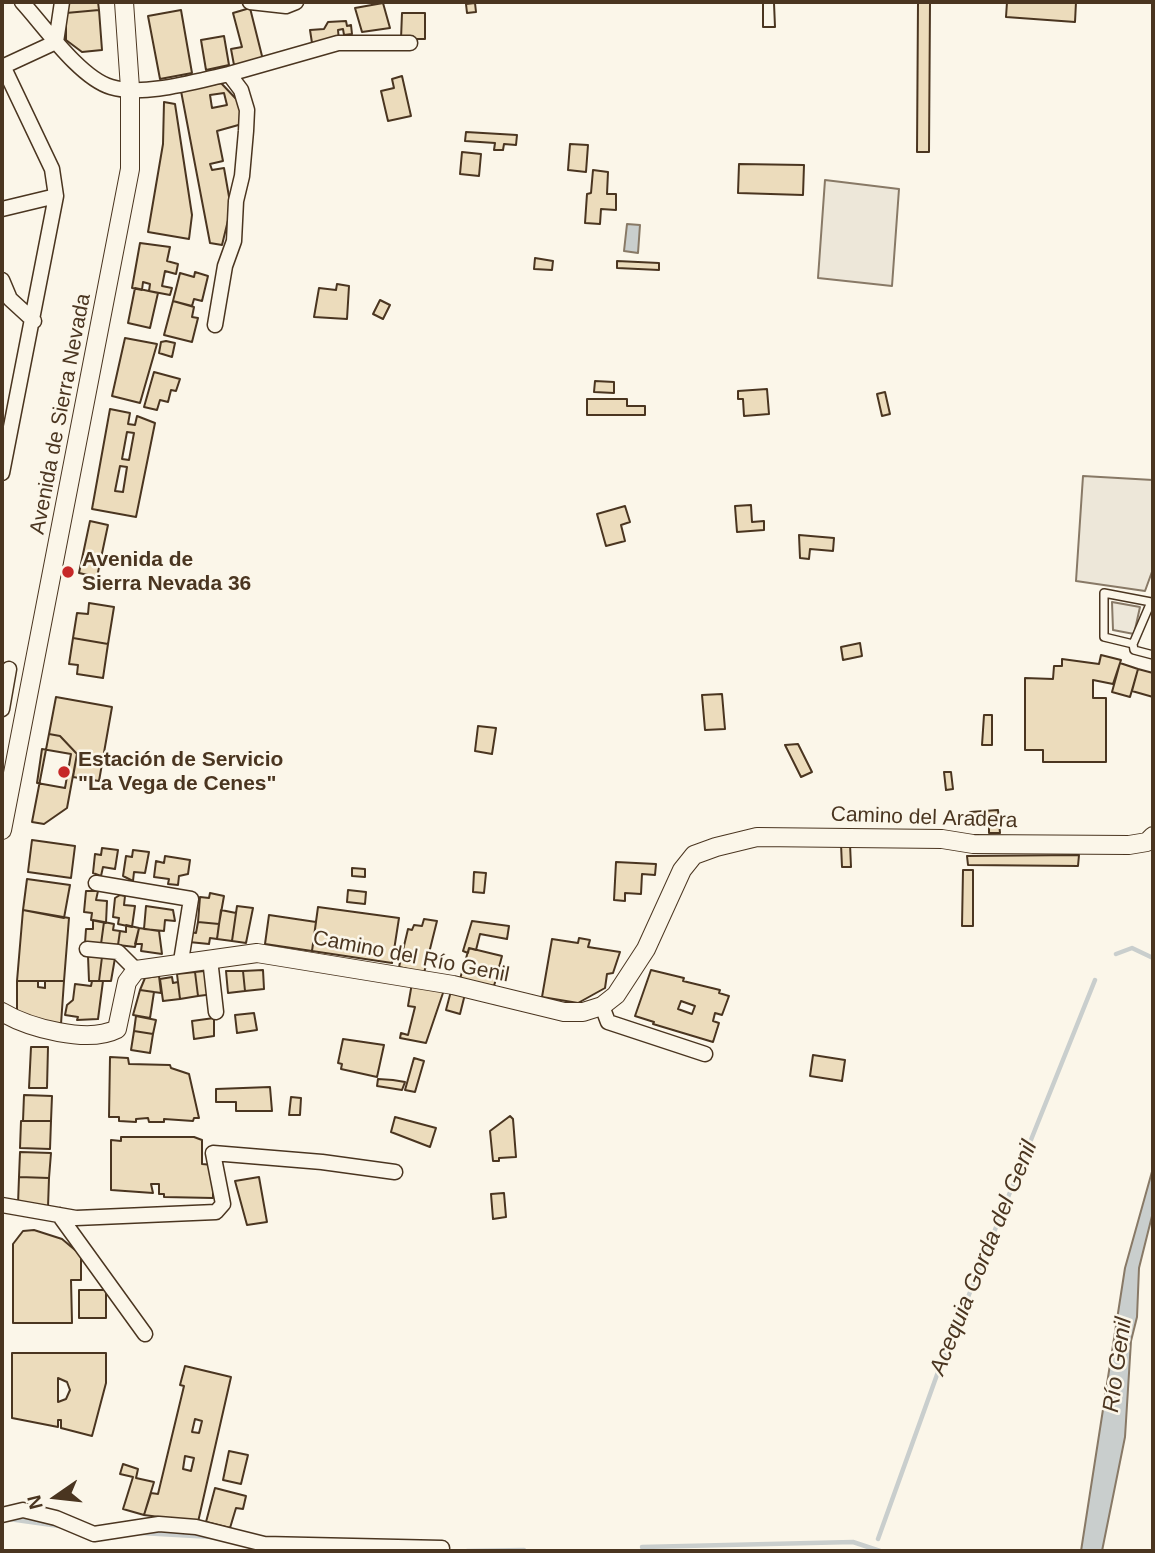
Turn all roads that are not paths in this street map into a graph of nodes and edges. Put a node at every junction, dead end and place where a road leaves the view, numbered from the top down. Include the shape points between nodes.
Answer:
1 (22, 2) edge
2 (62, 2) edge
3 (124, 2) edge
4 (250, 2) edge
5 (296, 2) edge
6 (56, 42) junction
7 (410, 43) dead end
8 (3, 66) edge
9 (229, 74) junction
10 (130, 88) junction
11 (56, 197) junction
12 (2, 209) edge
13 (2, 281) edge
14 (34, 321) junction
15 (215, 324) dead end
16 (4, 455) edge
17 (2, 473) edge
18 (1152, 600) edge
19 (1133, 644) junction
20 (1153, 655) edge
21 (9, 669) dead end
22 (2, 709) edge
23 (2, 830) edge
24 (1153, 836) edge
25 (96, 883) dead end
26 (87, 948) dead end
27 (210, 959) junction
28 (181, 961) junction
29 (136, 970) junction
30 (602, 1006) junction
31 (216, 1012) dead end
32 (7, 1020) edge
33 (705, 1054) dead end
34 (395, 1172) dead end
35 (2, 1205) edge
36 (59, 1215) junction
37 (145, 1334) dead end
38 (2, 1515) edge
39 (442, 1548) dead end

1 - 6 street
2 - 6 street
3 - 10 street, Avenida de Sierra Nevada
4 - 5 street via 286,6
6 - 8 street
6 - 10 street via 93,77 111,87
7 - 9 street via 338,43
8 - 11 street via 52,169
9 - 10 street via 161,88
9 - 15 street via 241,90 247,131 234,241
10 - 23 street, Avenida de Sierra Nevada via 130,169
11 - 12 street
11 - 14 street
13 - 14 street via 10,299
14 - 16 street
16 - 17 street
18 - 19 lane
18 - 19 lane via 1104,593 1104,637
19 - 20 lane via 1134,650
21 - 22 street
24 - 30 street, Camino del Aradera via 1147,842 1129,845 757,837 694,855 682,870 646,949 616,995
25 - 28 street via 191,899
26 - 29 street via 118,953
27 - 28 street, Camino del Río Genil
27 - 30 street, Camino del Río Genil via 257,953 453,985 564,1012
27 - 31 street
28 - 29 street, Camino del Río Genil
29 - 32 street via 127,982 117,1029 107,1035 90,1037
30 - 33 street via 608,1022
34 - 36 street via 213,1153 223,1204 216,1212
35 - 36 street
36 - 37 street
38 - 39 street via 23,1510 94,1534 159,1524 197,1527 264,1544

